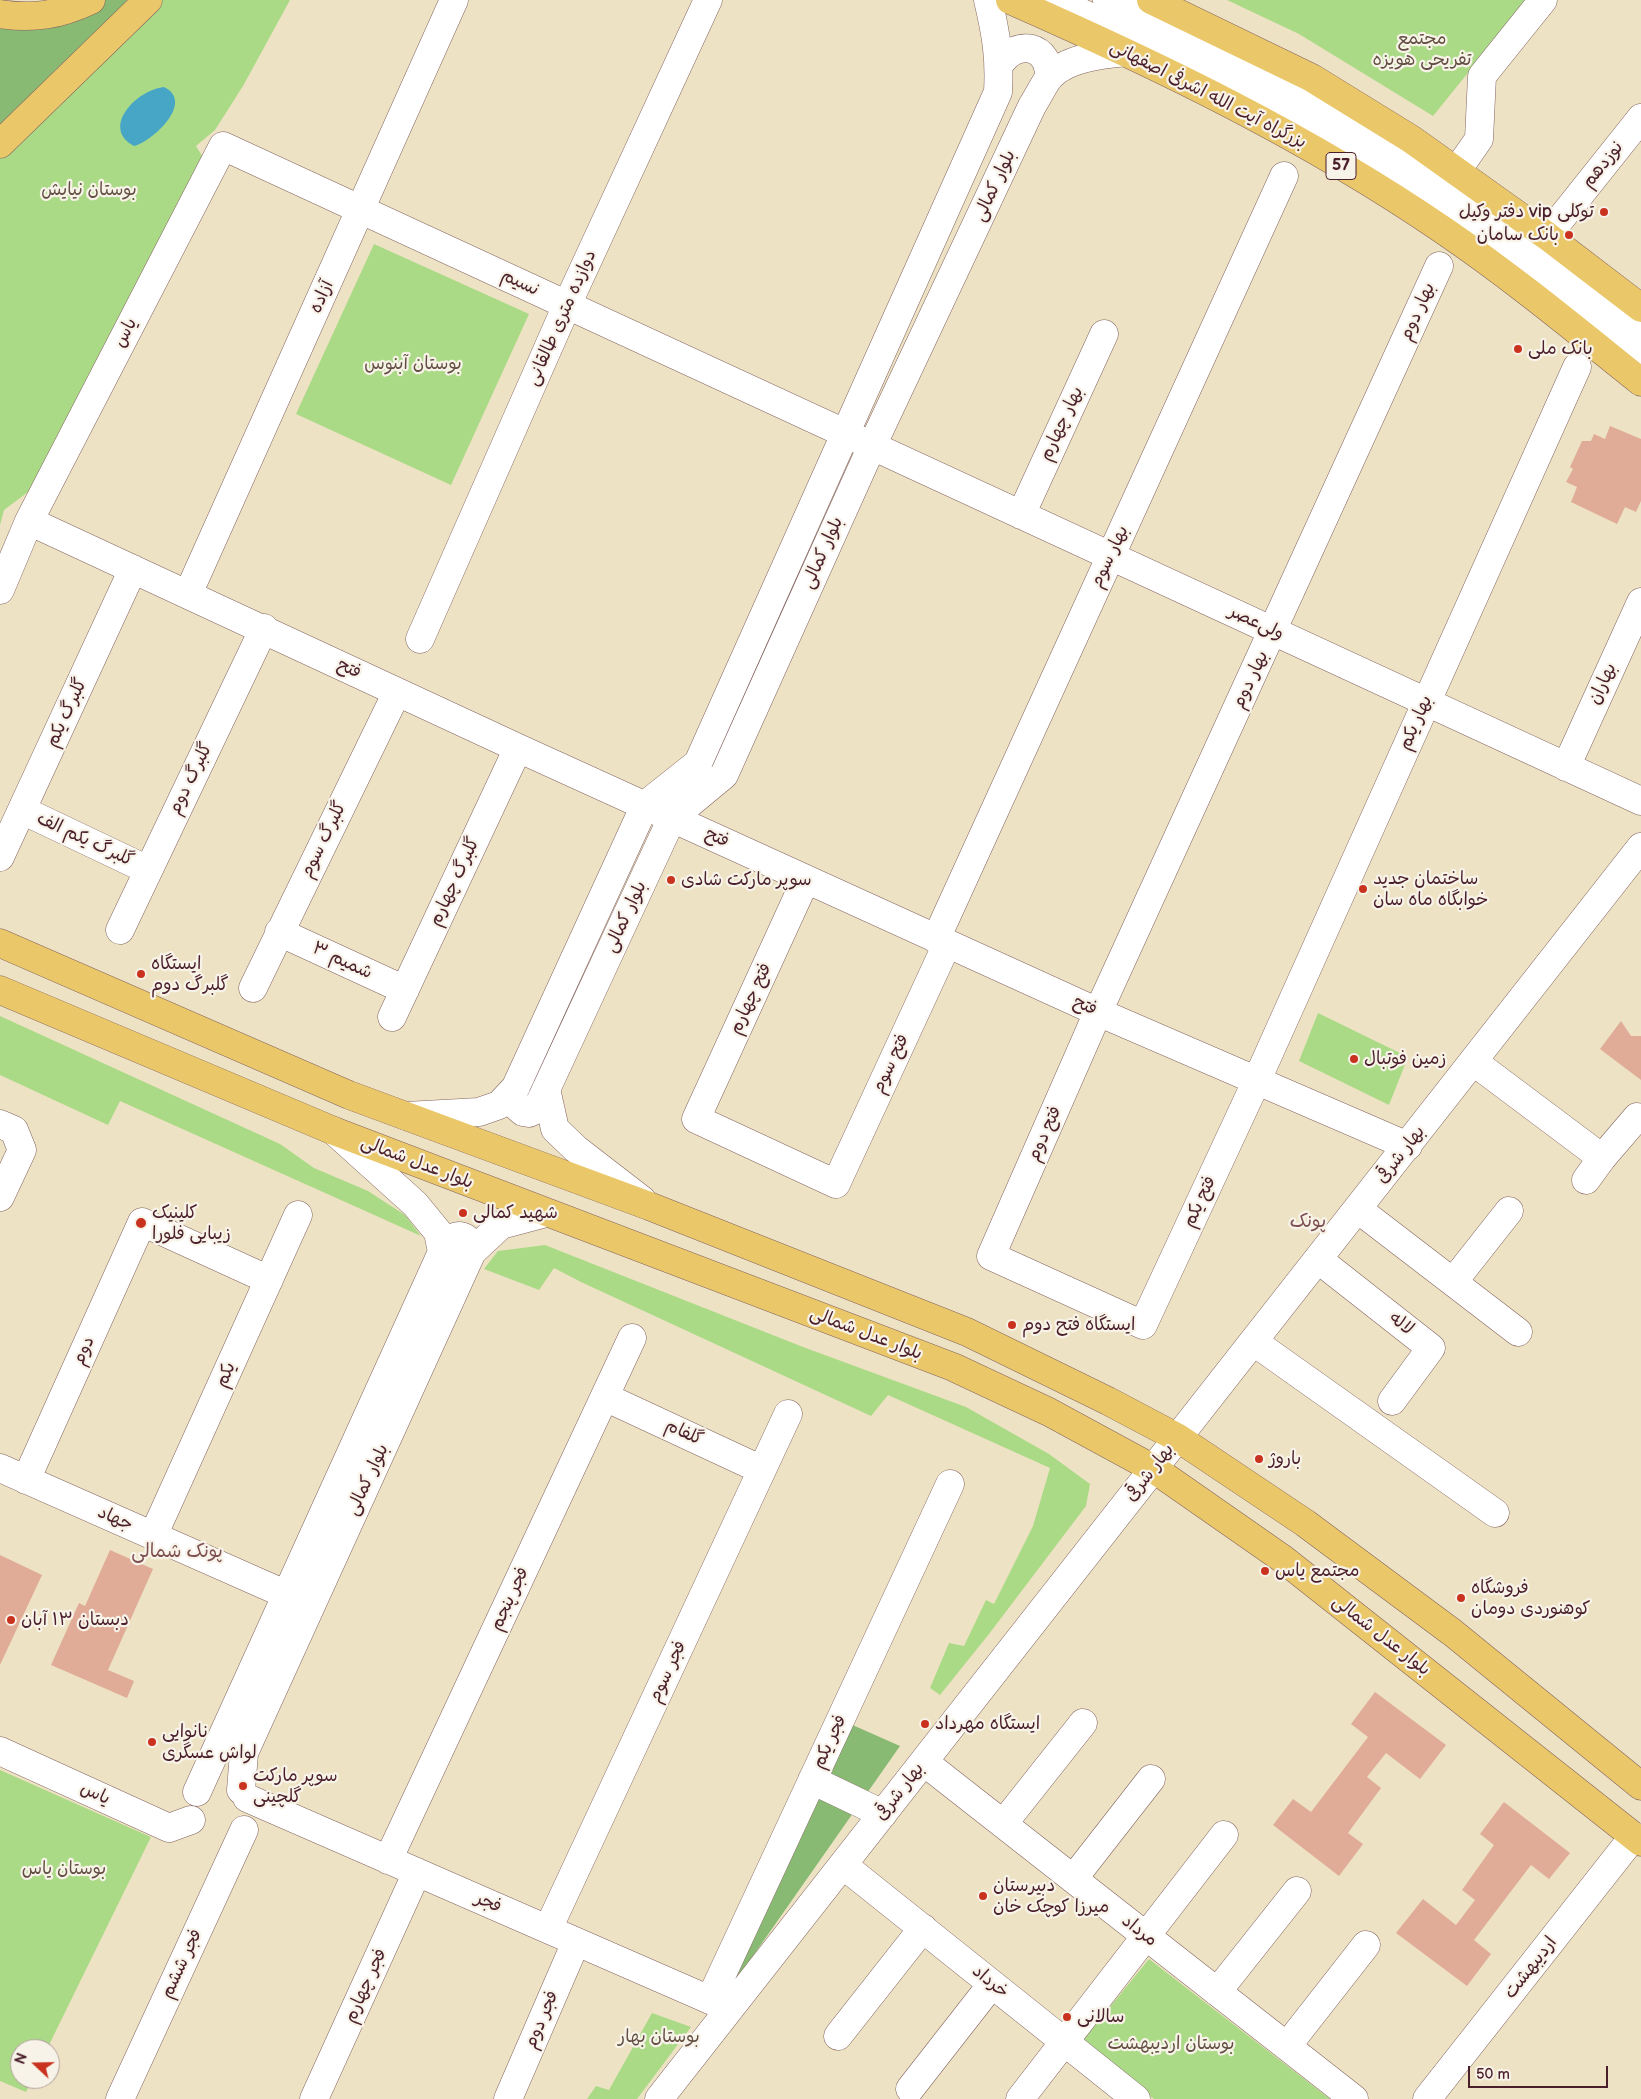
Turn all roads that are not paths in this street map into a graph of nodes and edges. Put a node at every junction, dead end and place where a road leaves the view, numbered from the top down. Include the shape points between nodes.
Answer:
1 (91, 0) edge
2 (148, 0) edge
3 (454, 0) edge
4 (708, 0) edge
5 (988, 0) edge
6 (1010, 0) edge
7 (1054, 0) edge
8 (1107, 0) edge
9 (1151, 0) edge
10 (1543, 0) edge
11 (0, 14) edge
12 (1127, 52) junction
13 (1000, 64) junction
14 (1049, 78) junction
15 (1641, 118) edge
16 (0, 144) edge
17 (223, 146) joint
18 (1456, 172) junction
19 (1284, 176) dead end
20 (361, 210) junction
21 (1547, 236) junction
22 (1439, 266) dead end
23 (567, 305) junction
24 (1641, 308) edge
25 (1641, 326) edge
26 (1104, 334) dead end
27 (1641, 356) edge
28 (1577, 367) dead end
29 (1641, 382) edge
30 (845, 433) junction
31 (872, 446) junction
32 (1021, 515) junction
33 (30, 521) junction
34 (1110, 556) junction
35 (133, 569) junction
36 (0, 590) edge
37 (188, 594) junction
38 (1641, 602) edge
39 (264, 628) junction
40 (1273, 631) junction
41 (420, 638) dead end
42 (397, 692) junction
43 (1425, 702) junction
44 (518, 748) junction
45 (1566, 766) junction
46 (1641, 801) edge
47 (645, 805) junction
48 (22, 810) junction
49 (672, 818) junction
50 (1641, 847) edge
51 (0, 857) edge
52 (148, 870) junction
53 (806, 879) junction
54 (120, 930) dead end
55 (279, 932) junction
56 (941, 941) junction
57 (0, 943) edge
58 (253, 988) dead end
59 (0, 990) edge
60 (405, 990) junction
61 (1098, 1012) junction
62 (392, 1017) dead end
63 (1474, 1062) junction
64 (1258, 1080) junction
65 (514, 1090) junction
66 (542, 1099) junction
67 (405, 1116) junction
68 (1637, 1117) dead end
69 (7, 1127) edge
70 (334, 1132) junction
71 (1408, 1146) junction
72 (1602, 1158) junction
73 (1586, 1180) dead end
74 (836, 1184) joint
75 (0, 1197) edge
76 (649, 1206) junction
77 (1359, 1210) junction
78 (1508, 1211) dead end
79 (546, 1212) junction
80 (298, 1215) dead end
81 (444, 1247) junction
82 (472, 1252) junction
83 (1320, 1260) junction
84 (269, 1280) junction
85 (1452, 1282) junction
86 (1143, 1325) joint
87 (1518, 1332) dead end
88 (632, 1338) dead end
89 (1254, 1342) junction
90 (605, 1397) junction
91 (1392, 1401) dead end
92 (788, 1414) dead end
93 (1178, 1438) junction
94 (0, 1468) edge
95 (1154, 1469) junction
96 (762, 1470) junction
97 (26, 1480) junction
98 (950, 1484) dead end
99 (1495, 1513) dead end
100 (153, 1536) junction
101 (285, 1594) junction
102 (1083, 1723) dead end
103 (0, 1751) edge
104 (924, 1762) junction
105 (1151, 1779) dead end
106 (812, 1780) junction
107 (1641, 1786) edge
108 (197, 1792) junction
109 (244, 1794) junction
110 (883, 1814) junction
111 (191, 1820) junction
112 (1003, 1824) junction
113 (244, 1830) junction
114 (1224, 1835) dead end
115 (1637, 1839) edge
116 (388, 1860) junction
117 (843, 1864) junction
118 (417, 1872) junction
119 (1073, 1879) junction
120 (1296, 1891) dead end
121 (923, 1928) junction
122 (548, 1929) junction
123 (1146, 1936) junction
124 (576, 1942) junction
125 (1366, 1946) dead end
126 (992, 1984) junction
127 (1217, 1992) junction
128 (720, 2004) junction
129 (838, 2036) dead end
130 (1065, 2042) junction
131 (1287, 2046) junction
132 (910, 2090) dead end
133 (1134, 2098) edge
134 (120, 2099) edge
135 (314, 2099) edge
136 (508, 2099) edge
137 (660, 2099) edge
138 (1020, 2099) edge
139 (1354, 2099) edge
140 (1427, 2099) edge

1 - 11 main road via 71,10 49,15
2 - 16 main road
3 - 20 street, آزاده
4 - 23 street, دوازده متری طالقانی
5 - 13 street, بلوار کمالی
6 - 12 main road, بزرگراه آیت الله اشرفی اصفهانی / 57
7 - 27 street via 1288,113 1435,201
8 - 25 street via 1347,118 1545,251
9 - 18 main road via 1312,78 1411,139
10 - 18 street via 1482,76 1479,139
12 - 14 street, بلوار کمالی via 1093,55 1068,65
12 - 29 main road, بزرگراه آیت الله اشرفی اصفهانی / 57 via 1274,126 1378,188 1515,281
13 - 14 street via 1017,48 1034,50 1047,62
13 - 30 street, بلوار کمالی via 998,92
14 - 31 street, بلوار کمالی via 1032,106
15 - 21 street, نوزدهم
17 - 20 street, نسیم
17 - 33 street, یاس
18 - 21 main road
19 - 34 street, بهار سوم
20 - 23 street, نسیم
20 - 37 street, آزاده
21 - 24 main road
22 - 40 street, بهار دوم
23 - 30 street, نسیم
23 - 41 street, دوازده متری طالقانی
26 - 32 street, بهار چهارم
28 - 43 street, بهار یکم
30 - 31 street, نسیم
30 - 47 street, بلوار کمالی via 698,764
31 - 32 street, ولی‌عصر
31 - 49 street, بلوار کمالی via 724,775
32 - 34 street, ولی‌عصر
33 - 35 street, فتح
33 - 36 street, یاس
34 - 40 street, ولی‌عصر
34 - 56 street, بهار سوم
35 - 37 street, فتح
35 - 48 street, گلبرگ یکم
37 - 39 street, فتح
38 - 45 street, بهاران
39 - 42 street, فتح
39 - 52 street, گلبرگ دوم
40 - 43 street, ولی‌عصر
40 - 61 street, بهار دوم
42 - 44 street, فتح
42 - 55 street, گلبرگ سوم
43 - 45 street, ولی‌عصر
43 - 64 street, بهار یکم
44 - 47 street, فتح
44 - 60 street, گلبرگ چهارم
45 - 46 street, ولی‌عصر
47 - 49 street, فتح
47 - 65 street, بلوار کمالی
48 - 51 street, گلبرگ یکم
48 - 52 street, گلبرگ یکم الف
49 - 53 street, فتح
49 - 66 street, بلوار کمالی
50 - 63 street, بهار شرقی
52 - 54 street, گلبرگ دوم
53 - 56 street, فتح
53 - 74 street, فتح چهارم via 696,1119
55 - 58 street, گلبرگ سوم
55 - 60 street, شمیم ۳
56 - 61 street, فتح
56 - 74 street, فتح سوم
57 - 67 main road via 349,1095
59 - 70 main road, بلوار عدل شمالی
60 - 62 street, گلبرگ چهارم
61 - 64 street, فتح
61 - 86 street, فتح دوم via 991,1256
63 - 71 street, بهار شرقی
63 - 72 street
64 - 71 street, فتح
64 - 86 street, فتح یکم
65 - 66 street via 515,1105 523,1112 529,1113
65 - 67 street, بلوار کمالی via 499,1104 479,1112
66 - 76 street via 555,1129 576,1150
67 - 76 main road
68 - 72 street
69 - 75 street via 22,1150
70 - 79 main road, بلوار عدل شمالی
70 - 81 street via 415,1204 438,1232
71 - 77 street, بهار شرقی
72 - 73 street
76 - 93 main road via 967,1332
77 - 83 street, بهار شرقی
77 - 85 street
78 - 85 street
79 - 82 street, بلوار کمالی via 501,1226
79 - 95 main road, بلوار عدل شمالی via 954,1367 1049,1412
80 - 84 street, یکم
81 - 82 street via 455,1236 461,1236 467,1239
81 - 101 street, بلوار کمالی
82 - 109 street, بلوار کمالی via 244,1753
83 - 89 street, بهار شرقی
83 - 91 street, لاله via 1432,1348
84 - 97 street, دوم via 142,1222
84 - 100 street, یکم
85 - 87 street
88 - 90 street, فجر پنجم
89 - 93 street, بهار شرقی
89 - 99 street
90 - 96 street, گلفام
90 - 116 street, فجر پنجم
92 - 96 street, فجر سوم
93 - 95 street, بهار شرقی
93 - 107 main road via 1305,1523 1453,1633
94 - 97 street, جهاد
95 - 104 street, بهار شرقی
95 - 115 main road, بلوار عدل شمالی via 1283,1559
96 - 122 street, فجر سوم
97 - 100 street, جهاد
98 - 106 street, فجر یکم
100 - 101 street, جهاد
101 - 108 street, بلوار کمالی
102 - 112 street
103 - 111 street, یاس via 170,1828
104 - 110 street, بهار شرقی
104 - 112 street, مرداد
105 - 119 street
106 - 110 street
106 - 128 street, فجر یکم
108 - 109 street via 214,1782 223,1782
108 - 111 street via 192,1800
109 - 113 street via 250,1814
109 - 116 street, فجر
110 - 117 street, بهار شرقی
111 - 113 street via 201,1836 219,1842 229,1840
112 - 119 street, مرداد
113 - 134 street, فجر ششم
114 - 123 street
115 - 140 street, اردیبهشت
116 - 118 street, فجر
117 - 121 street, خرداد
117 - 128 street, بهار شرقی
118 - 122 street, فجر
118 - 135 street, فجر چهارم
119 - 123 street, مرداد
120 - 127 street
121 - 126 street, خرداد
121 - 129 street
122 - 124 street, فجر
123 - 127 street, مرداد
123 - 130 street
124 - 128 street, فجر
124 - 136 street, فجر دوم
125 - 131 street
126 - 130 street, خرداد
126 - 132 street
127 - 131 street, مرداد
128 - 137 street, بهار شرقی
130 - 133 street, خرداد
130 - 138 street
131 - 139 street, مرداد

